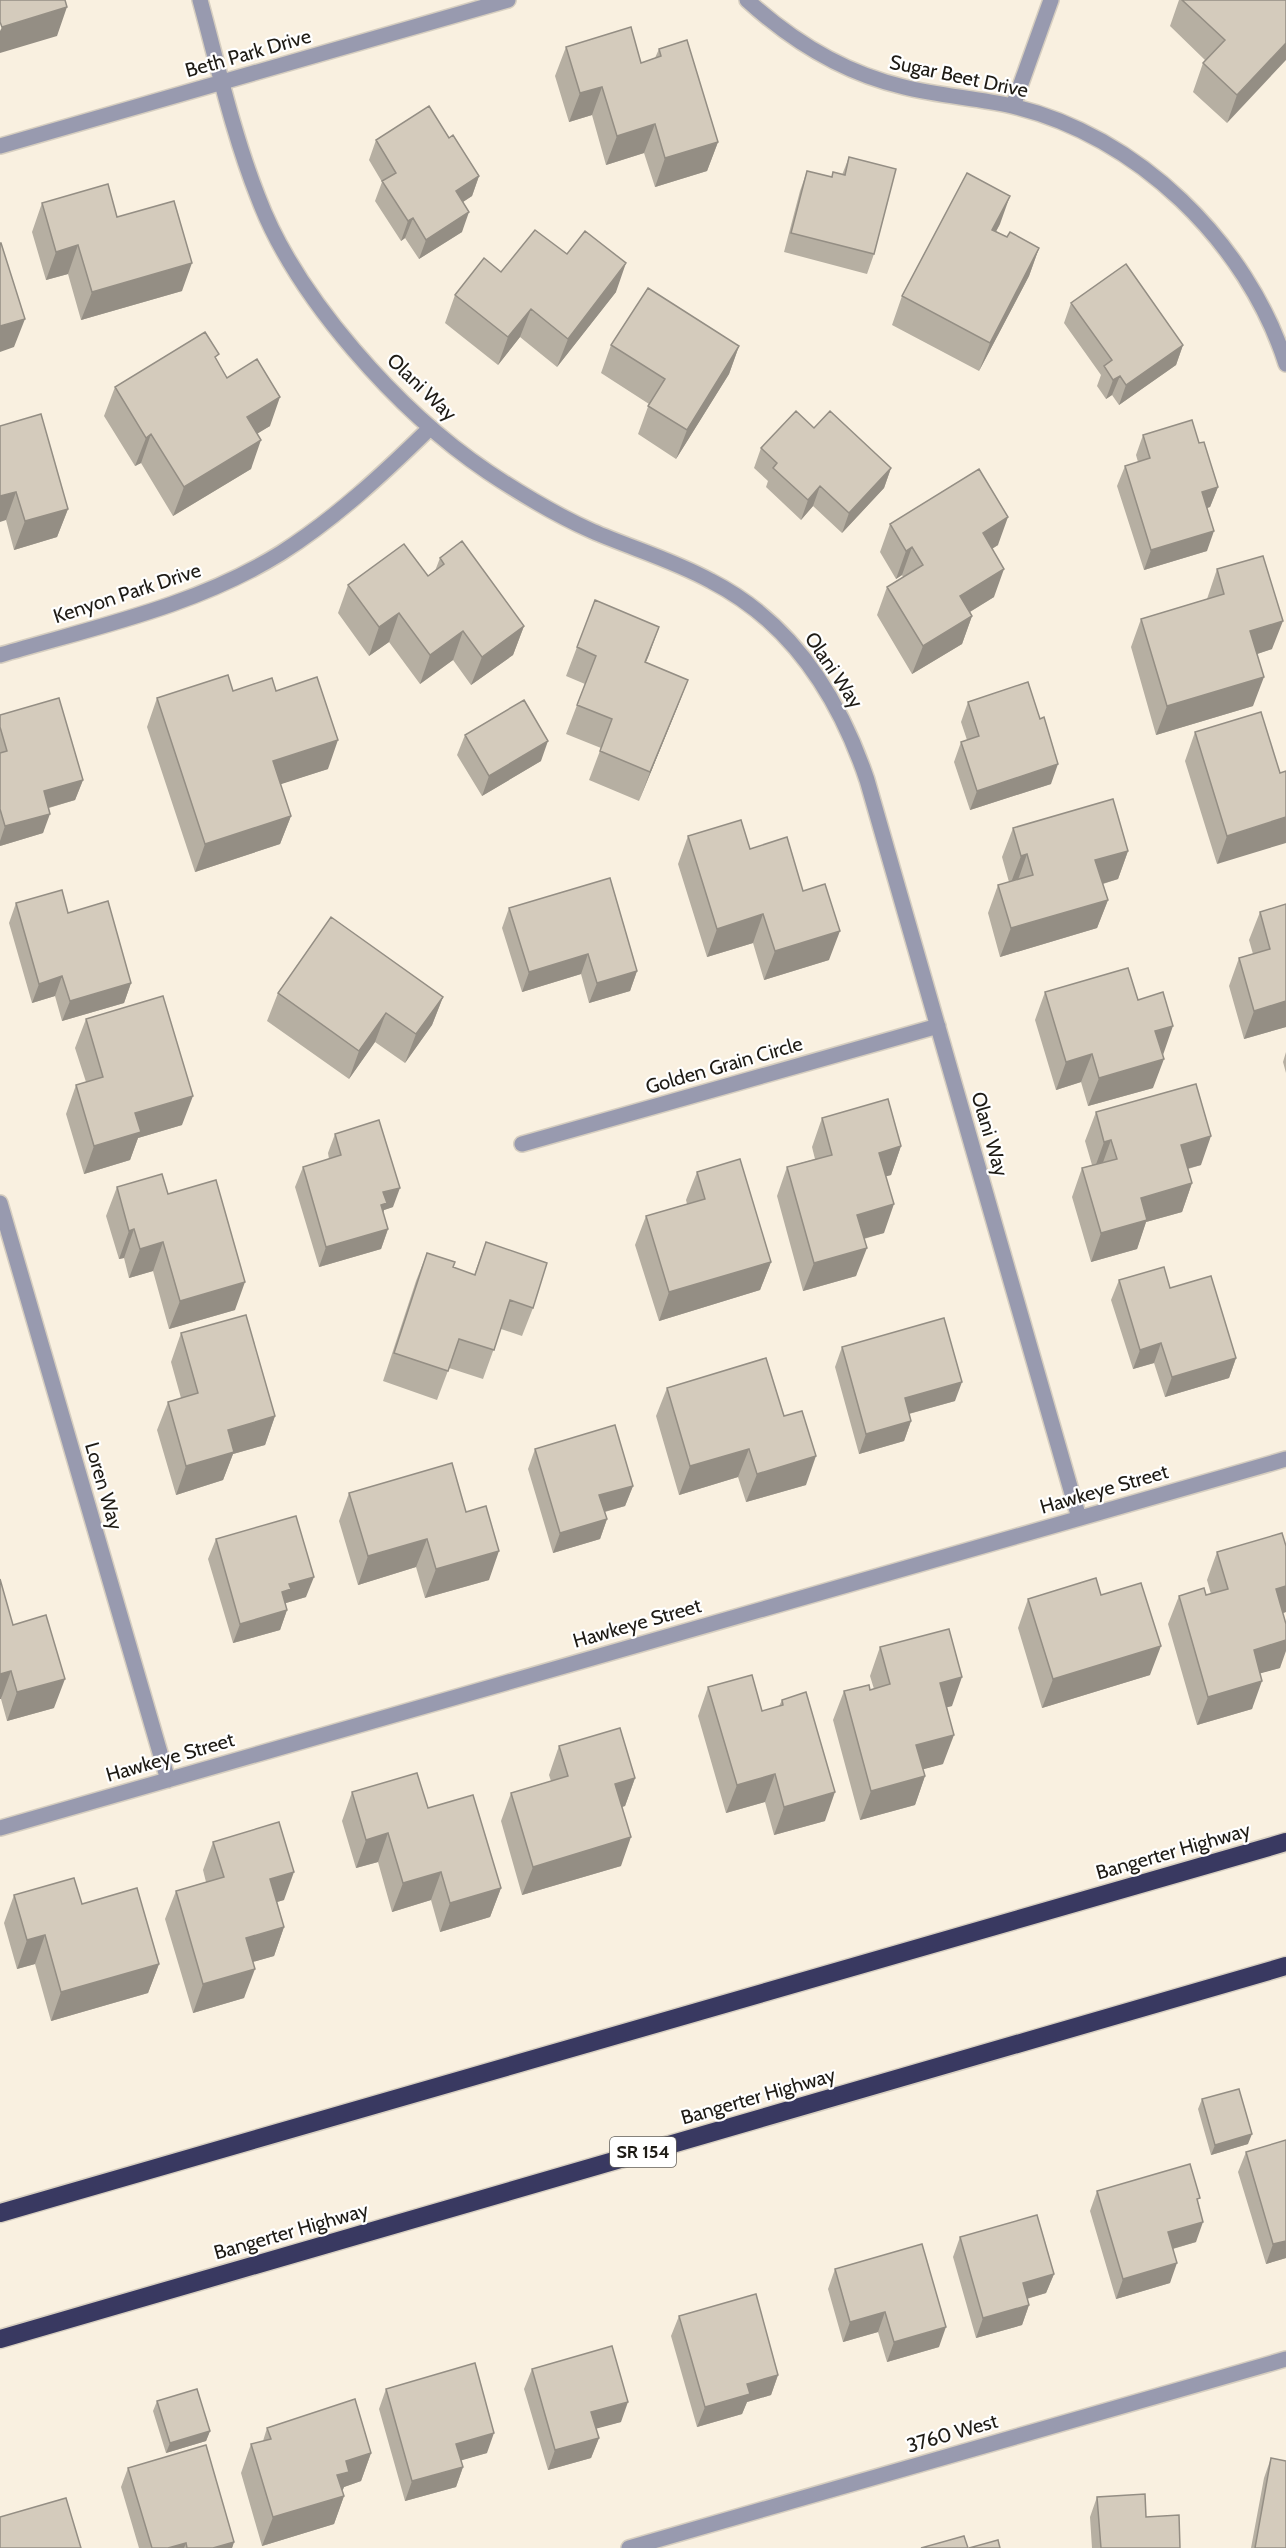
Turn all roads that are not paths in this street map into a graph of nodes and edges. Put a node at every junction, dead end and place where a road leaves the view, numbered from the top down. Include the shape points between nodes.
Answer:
1 (200, 0) edge
2 (508, 0) edge
3 (747, 0) edge
4 (1051, 0) edge
5 (223, 83) junction
6 (1013, 106) junction
7 (0, 146) edge
8 (1285, 359) edge
9 (430, 428) junction
10 (0, 655) edge
11 (938, 1026) junction
12 (522, 1144) dead end
13 (0, 1203) edge
14 (1286, 1459) edge
15 (1079, 1518) junction
16 (168, 1780) junction
17 (0, 1828) edge
18 (1286, 1842) edge
19 (1286, 1966) edge
20 (0, 2213) edge
21 (0, 2338) edge
22 (1286, 2359) edge
23 (629, 2548) edge

1 - 5 street, Olani Way
2 - 5 street, Beth Park Drive
3 - 6 street, Sugar Beet Drive via 802,44 833,63 868,77
4 - 6 street
5 - 7 street, Beth Park Drive
5 - 9 street, Olani Way via 258,199 278,239 335,327
6 - 8 street, Sugar Beet Drive via 1069,126 1109,147 1182,202 1216,237 1244,276
9 - 10 street, Kenyon Park Drive via 357,496 281,553 245,573 168,606
9 - 11 street, Olani Way via 486,471 536,502 589,530 720,586 776,626 802,655 824,686 856,748
11 - 12 street, Golden Grain Circle
11 - 15 street, Olani Way
13 - 16 street, Loren Way
14 - 15 street, Hawkeye Street
15 - 16 street, Hawkeye Street
16 - 17 street, Hawkeye Street
18 - 20 highway, Bangerter Highway
19 - 21 highway, Bangerter Highway / SR 154
22 - 23 street, 3760 West

